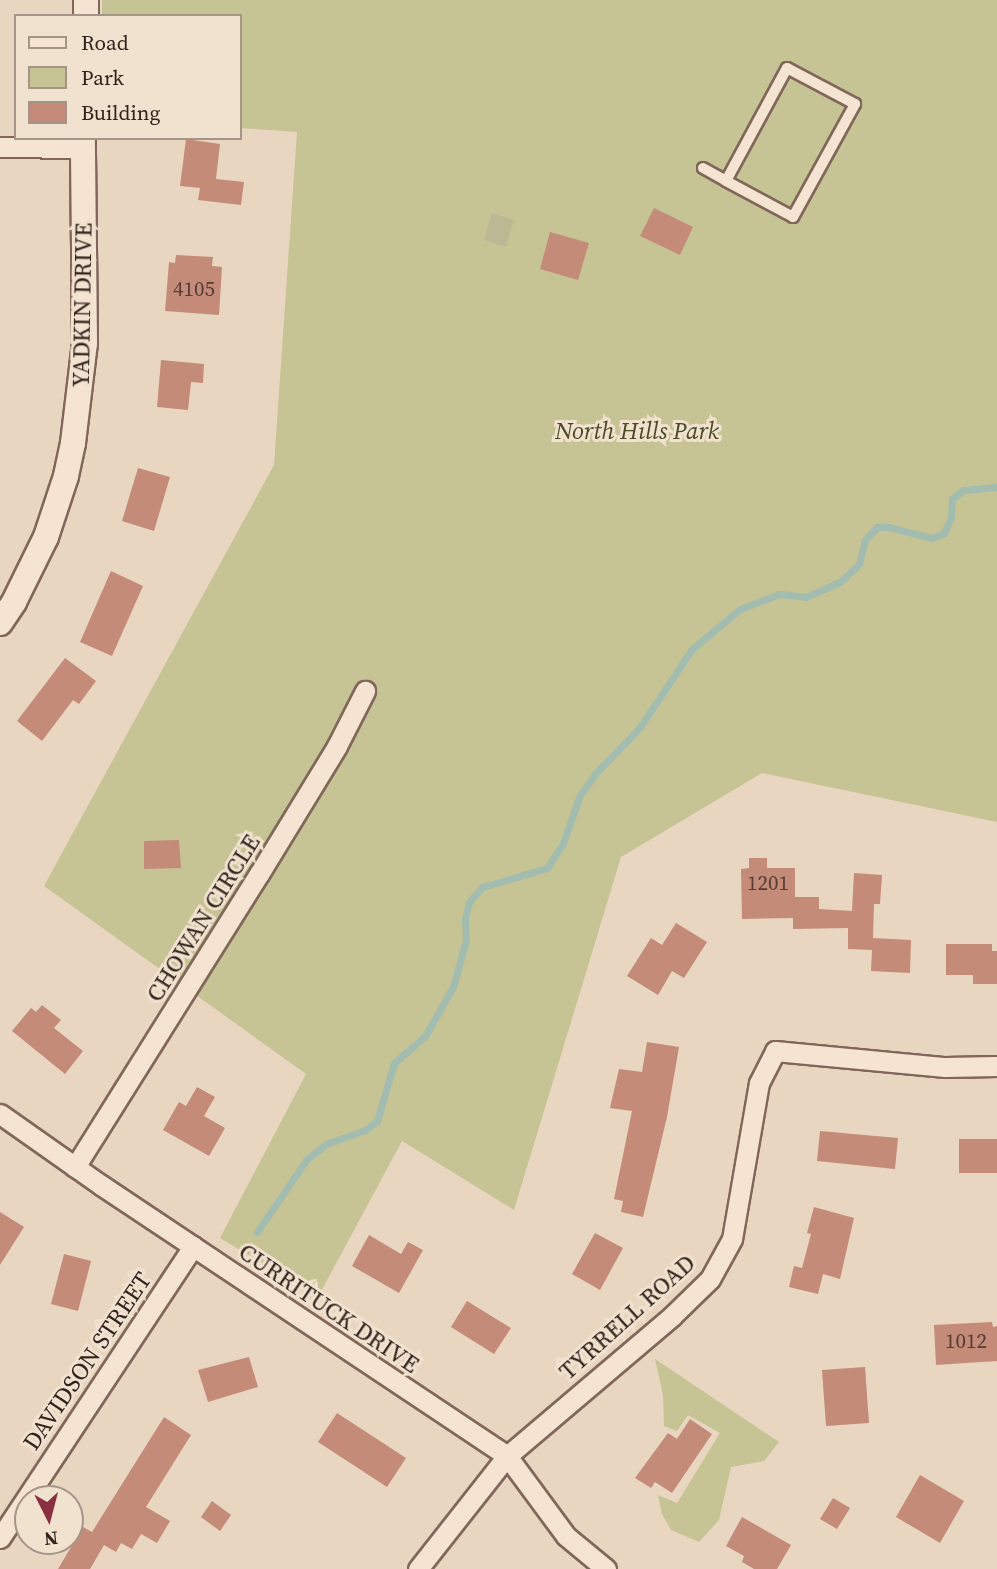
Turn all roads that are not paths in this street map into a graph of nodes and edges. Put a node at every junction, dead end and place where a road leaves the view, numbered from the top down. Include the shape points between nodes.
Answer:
1 (83, 143) edge
2 (0, 147) edge
3 (702, 168) dead end
4 (726, 181) junction
5 (0, 623) edge
6 (366, 691) dead end
7 (997, 1066) edge
8 (0, 1114) edge
9 (75, 1167) junction
10 (193, 1246) junction
11 (507, 1456) junction
12 (2, 1531) edge
13 (418, 1569) edge
14 (606, 1569) edge

1 - 2 street
1 - 5 street, YADKIN DRIVE via 85,343 73,443 46,537
3 - 4 lane
4 - 4 lane via 793,217 855,104 787,68
6 - 9 street, CHOWAN CIRCLE via 266,863
7 - 11 street, TYRRELL ROAD via 945,1067 775,1051 759,1083 732,1239 716,1269 672,1316
8 - 9 street, CURRITUCK DRIVE
9 - 10 street, CURRITUCK DRIVE
10 - 11 street, CURRITUCK DRIVE
10 - 12 street, DAVIDSON STREET
11 - 13 street, TYRRELL ROAD
11 - 14 street, CURRITUCK DRIVE via 566,1536

